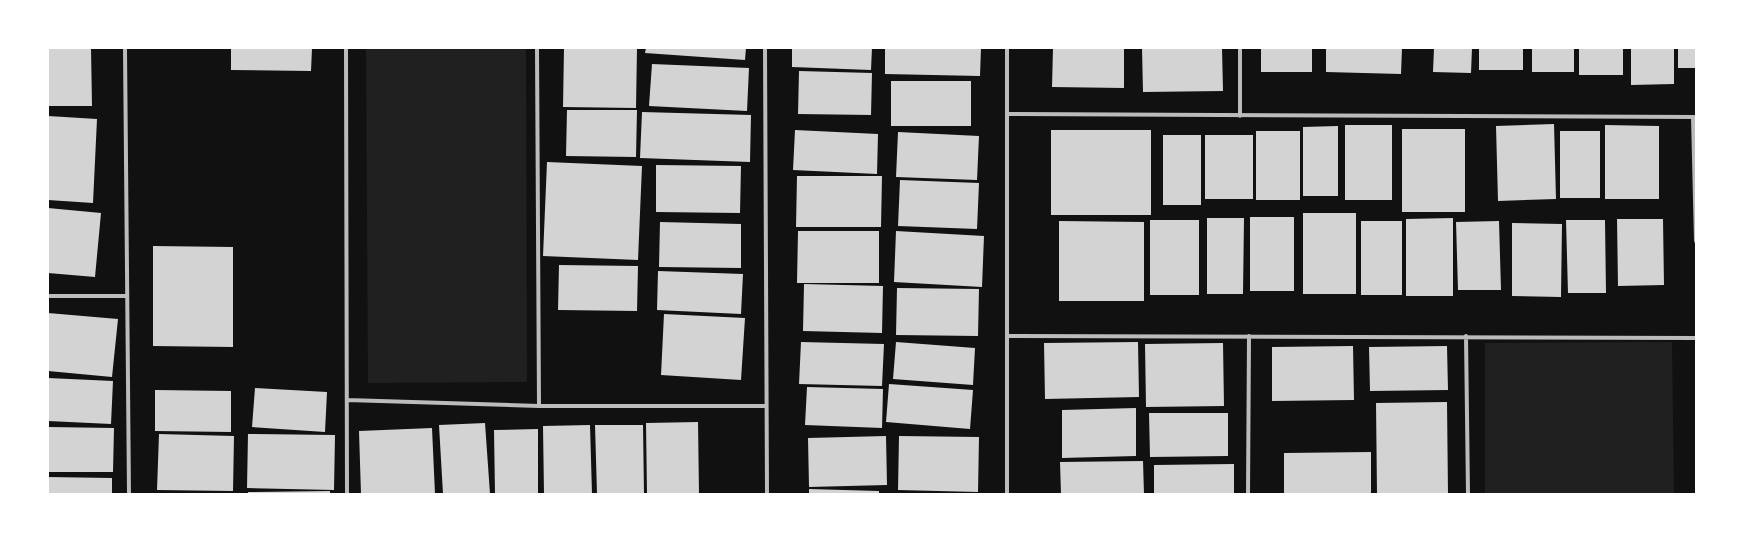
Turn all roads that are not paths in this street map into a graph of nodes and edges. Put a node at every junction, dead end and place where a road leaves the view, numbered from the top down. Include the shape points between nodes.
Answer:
1 (125, 48) edge
2 (346, 48) edge
3 (537, 48) edge
4 (765, 48) edge
5 (1007, 48) edge
6 (1240, 48) edge
7 (1007, 114) junction
8 (1240, 116) junction
9 (1695, 117) edge
10 (1696, 241) edge
11 (48, 296) edge
12 (127, 296) junction
13 (1008, 336) junction
14 (1249, 336) junction
15 (1466, 336) junction
16 (1696, 338) edge
17 (347, 400) junction
18 (539, 406) junction
19 (766, 406) junction
20 (129, 494) edge
21 (347, 494) edge
22 (767, 494) edge
23 (1007, 494) edge
24 (1248, 494) edge
25 (1468, 494) edge

1 - 12 street
2 - 17 street
3 - 18 street
4 - 19 street
5 - 7 street
6 - 8 street
7 - 8 street
7 - 13 street
8 - 9 street
9 - 10 street
11 - 12 street
12 - 20 street
13 - 14 street
13 - 23 street
14 - 15 street
14 - 24 street
15 - 16 street
15 - 25 street
17 - 18 street
17 - 21 street
18 - 19 street
19 - 22 street

